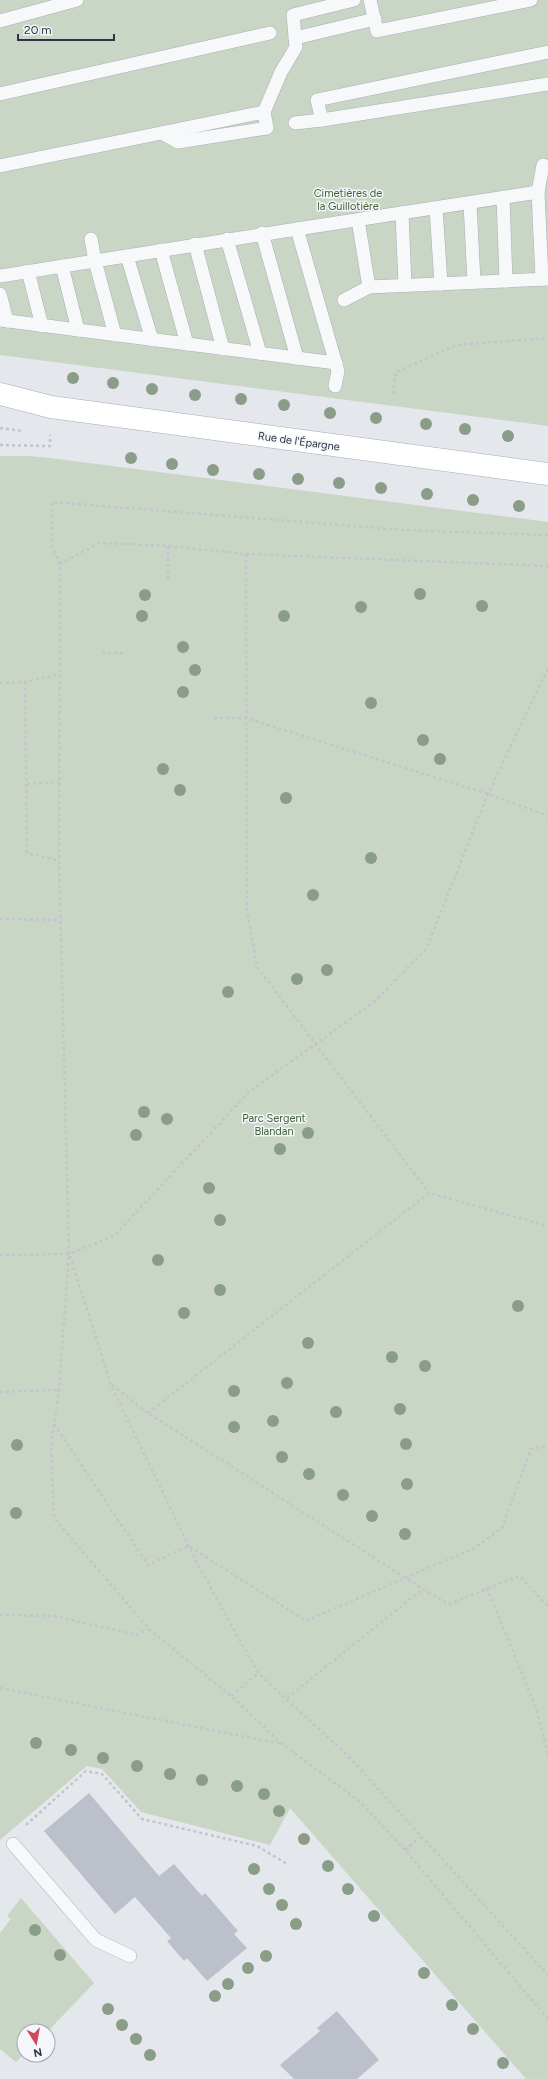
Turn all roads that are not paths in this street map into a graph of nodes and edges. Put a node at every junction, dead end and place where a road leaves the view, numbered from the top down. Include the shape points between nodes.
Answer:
1 (77, 0) edge
2 (354, 0) edge
3 (370, 0) edge
4 (531, 0) edge
5 (375, 19) junction
6 (0, 21) edge
7 (270, 33) dead end
8 (295, 38) junction
9 (548, 52) edge
10 (548, 84) edge
11 (0, 94) edge
12 (322, 120) junction
13 (295, 123) dead end
14 (543, 165) dead end
15 (0, 166) edge
16 (538, 192) junction
17 (503, 197) junction
18 (470, 203) junction
19 (436, 208) junction
20 (402, 213) junction
21 (358, 220) junction
22 (297, 229) junction
23 (262, 233) junction
24 (91, 239) dead end
25 (228, 239) junction
26 (194, 244) junction
27 (161, 250) junction
28 (127, 256) junction
29 (95, 261) junction
30 (62, 266) junction
31 (28, 271) junction
32 (0, 276) edge
33 (545, 279) edge
34 (506, 281) junction
35 (474, 282) junction
36 (440, 284) junction
37 (405, 285) junction
38 (369, 287) junction
39 (0, 294) edge
40 (344, 300) dead end
41 (4, 320) edge
42 (42, 326) junction
43 (78, 330) junction
44 (115, 335) junction
45 (152, 340) junction
46 (186, 344) junction
47 (223, 349) junction
48 (260, 353) junction
49 (297, 358) junction
50 (336, 363) junction
51 (335, 386) dead end
52 (0, 394) edge
53 (51, 407) junction
54 (0, 409) edge
55 (548, 474) edge
56 (13, 1844) road end
57 (130, 1956) dead end

1 - 6 lane
2 - 8 lane via 293,15
3 - 5 lane
4 - 5 lane via 377,31
5 - 8 lane
7 - 11 lane
8 - 15 lane via 296,47 281,72 264,112
9 - 12 lane via 317,100
10 - 12 lane
12 - 13 lane
14 - 16 lane
16 - 17 lane
16 - 33 lane
17 - 18 lane
17 - 34 lane
18 - 19 lane
18 - 35 lane
19 - 20 lane
19 - 36 lane
20 - 21 lane
20 - 37 lane
21 - 22 lane
21 - 38 lane
22 - 23 lane
22 - 50 lane
23 - 25 lane
23 - 49 lane
24 - 29 lane
25 - 26 lane
25 - 48 lane
26 - 27 lane
26 - 47 lane
27 - 28 lane
27 - 46 lane
28 - 29 lane
28 - 45 lane
29 - 30 lane
29 - 44 lane
30 - 31 lane
30 - 43 lane
31 - 32 lane
31 - 42 lane
33 - 34 lane
34 - 35 lane
35 - 36 lane
36 - 37 lane
37 - 38 lane
38 - 40 lane
39 - 41 lane
41 - 42 lane
42 - 43 lane
43 - 44 lane
44 - 45 lane
45 - 46 lane
46 - 47 lane
47 - 48 lane
48 - 49 lane
49 - 50 lane
50 - 51 lane via 338,371
52 - 53 main road, Rue de l'Épargne
53 - 54 main road, Rue de l'Épargne
53 - 55 main road, Rue de l'Épargne
56 - 57 lane via 96,1940

